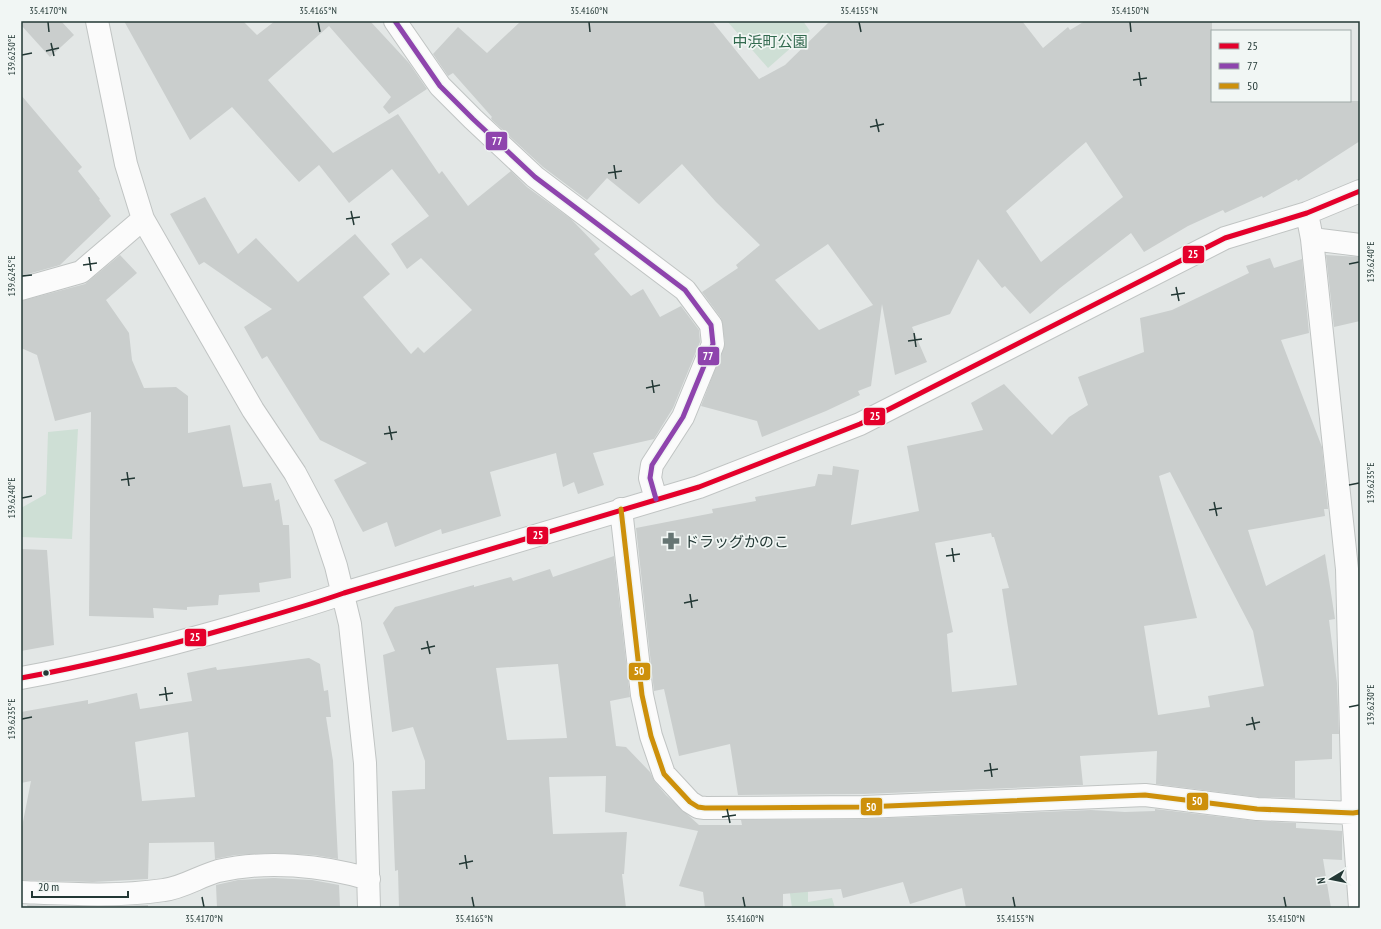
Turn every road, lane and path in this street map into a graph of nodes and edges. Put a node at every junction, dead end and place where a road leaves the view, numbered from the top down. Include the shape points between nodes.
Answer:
1 (97, 21) edge
2 (395, 21) edge
3 (1360, 191) edge
4 (1307, 213) junction
5 (144, 219) junction
6 (1312, 239) junction
7 (1360, 245) edge
8 (21, 289) edge
9 (656, 499) junction
10 (621, 509) junction
11 (344, 593) junction
12 (21, 678) edge
13 (1356, 813) edge
14 (369, 879) junction
15 (21, 892) edge
16 (167, 899) edge
17 (1360, 907) edge
18 (369, 908) edge

1 - 5 street via 126,164
2 - 9 street via 440,86 473,119 535,176 685,290 711,325 713,344 683,417 652,465 650,478
3 - 4 street
4 - 6 street
4 - 9 street via 1225,238 860,424 699,486
5 - 8 street via 81,272
5 - 11 street via 322,524
6 - 7 street
6 - 13 street via 1347,569
9 - 10 street
10 - 11 street
10 - 13 street via 642,695 651,736 664,774 698,807 864,807 1145,795 1256,809
11 - 12 street via 303,608 127,656 84,667
11 - 14 street via 350,624 365,763
13 - 17 street
14 - 16 street via 345,872 297,867 248,867 216,872
14 - 18 street
15 - 16 street

